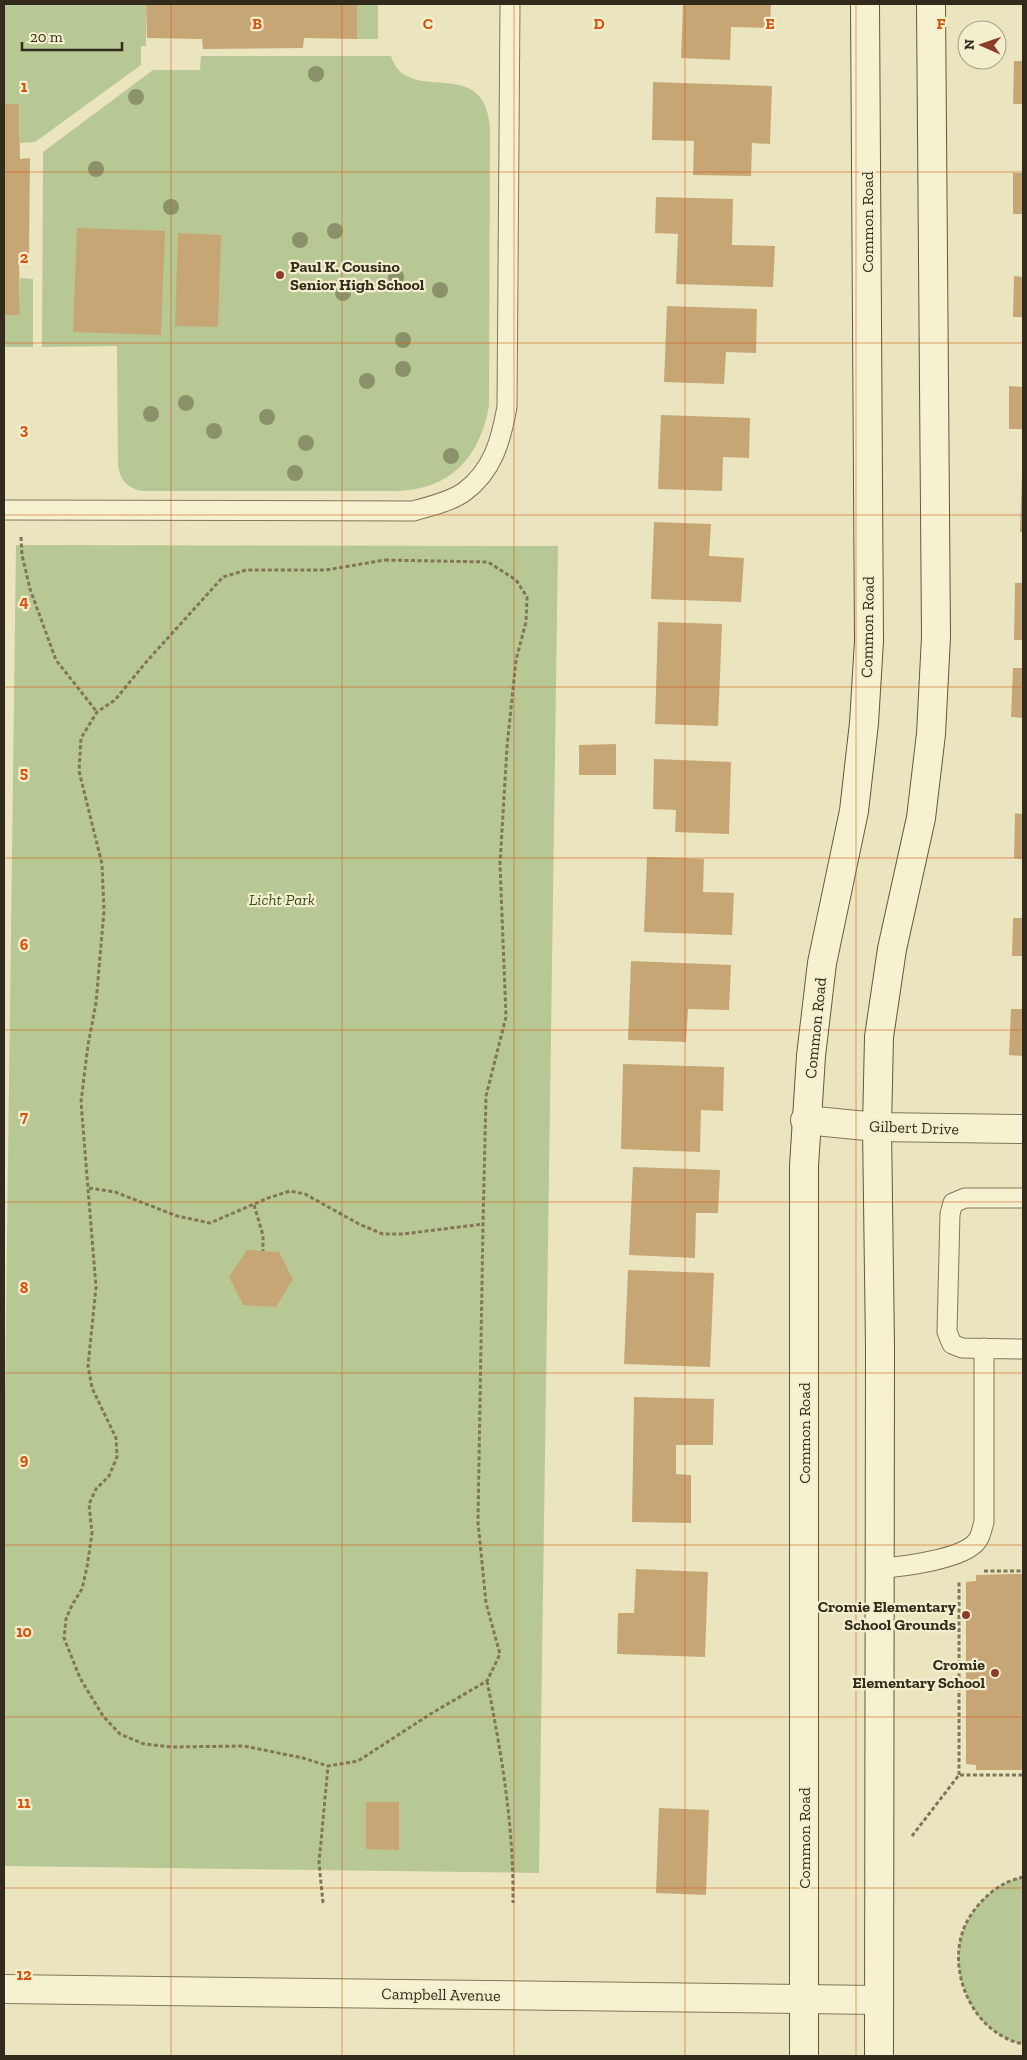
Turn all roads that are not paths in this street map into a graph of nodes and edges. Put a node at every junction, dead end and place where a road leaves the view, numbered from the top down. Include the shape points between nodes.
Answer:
1 (510, 4) edge
2 (865, 4) edge
3 (930, 4) edge
4 (11, 510) edge
5 (805, 1120) junction
6 (877, 1127) junction
7 (1023, 1129) edge
8 (1023, 1198) edge
9 (984, 1348) junction
10 (1023, 1349) edge
11 (880, 1568) junction
12 (4, 1989) edge
13 (804, 1999) junction
14 (879, 2000) junction
15 (804, 2056) edge
16 (879, 2056) edge

1 - 4 lane via 506,407 501,440 485,471 463,492 413,512
2 - 5 street, Common Road via 869,641 854,811 822,963
3 - 6 street via 936,628 932,715 921,818 892,949 879,1037
5 - 6 street, Gilbert Drive
5 - 13 street, Common Road
6 - 7 street, Gilbert Drive
6 - 11 street
8 - 9 lane via 965,1198 953,1203 950,1214 947,1332 952,1344 962,1348
9 - 10 lane
9 - 11 lane via 984,1522 978,1540 968,1550 935,1560
11 - 14 street
12 - 13 street, Campbell Avenue
13 - 14 street, Campbell Avenue
13 - 15 street, Common Road
14 - 16 street

